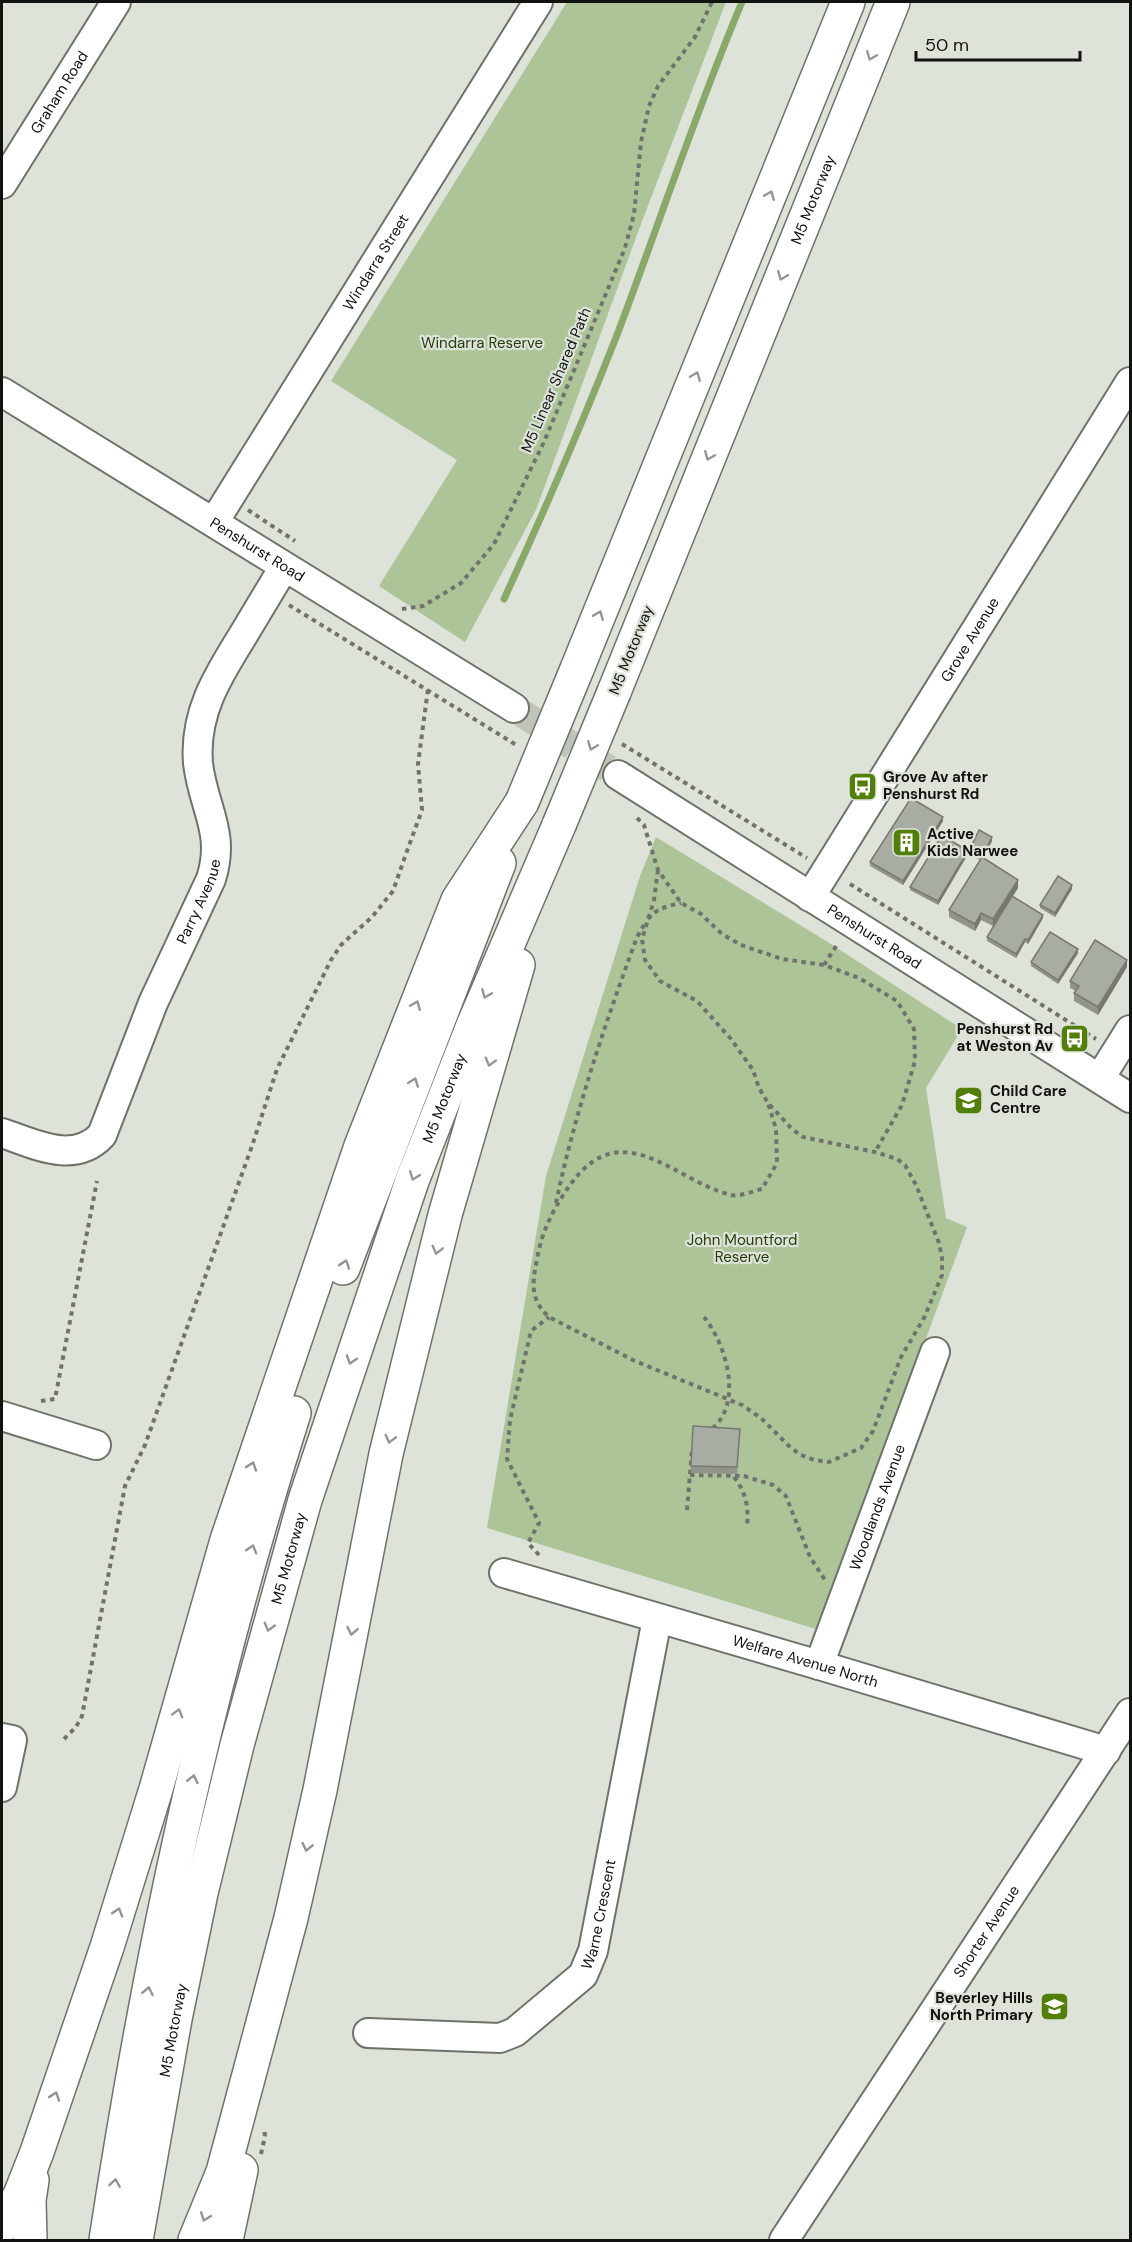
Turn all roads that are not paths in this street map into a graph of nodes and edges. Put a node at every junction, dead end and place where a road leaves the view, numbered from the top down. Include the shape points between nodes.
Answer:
1 (116, 2) edge
2 (537, 2) edge
3 (848, 2) edge
4 (893, 2) edge
5 (2, 184) edge
6 (1131, 382) edge
7 (2, 392) edge
8 (214, 522) junction
9 (293, 556) junction
10 (514, 708) tunnel mouth
11 (618, 775) tunnel mouth
12 (522, 802) junction
13 (559, 825) junction
14 (810, 897) junction
15 (1131, 1030) edge
16 (1100, 1078) junction
17 (1131, 1098) edge
18 (2, 1134) edge
19 (935, 1352) dead end
20 (2, 1416) edge
21 (96, 1446) dead end
22 (504, 1573) dead end
23 (657, 1619) junction
24 (819, 1665) junction
25 (1131, 1713) edge
26 (7, 1739) edge
27 (1106, 1751) junction
28 (2, 1787) edge
29 (291, 1918) junction
30 (368, 2033) dead end
31 (37, 2152) junction
32 (2, 2226) edge
33 (30, 2241) edge
34 (106, 2241) edge
35 (136, 2241) edge
36 (195, 2241) edge
37 (226, 2241) edge
38 (784, 2241) edge

1 - 5 street, Graham Road
2 - 8 street, Windarra Street
12 -> 3 highway, bridge
4 -> 13 highway, M5 Motorway, bridge
6 - 14 street, Grove Avenue
7 - 8 street, Penshurst Road
8 - 9 street, Penshurst Road
9 - 10 street, Penshurst Road
9 - 18 street, Parry Avenue via 221,670 204,707 199,725 199,764 214,829 216,863 153,1003 105,1129 94,1144 72,1151
11 - 14 street, Penshurst Road
31 -> 12 highway via 107,1947 227,1540 361,1146 458,900
34 -> 12 highway via 131,2084 179,1835 246,1571 311,1357 351,1245
13 -> 29 highway via 445,1215 392,1431
13 -> 35 highway, M5 Motorway via 416,1171 305,1500 237,1745 201,1893
14 - 16 street, Penshurst Road
15 - 16 street
16 - 17 street, Penshurst Road
19 - 24 street, Woodlands Avenue
20 - 21 street
22 - 23 street, Welfare Avenue North
23 - 24 street, Welfare Avenue North
23 - 30 street, Warne Crescent via 593,1951 583,1975 515,2032 500,2038
24 - 27 street, Welfare Avenue North
25 - 27 street, Shorter Avenue
26 - 28 street
27 - 38 street, Shorter Avenue
29 -> 36 highway via 223,2172
29 - 37 highway
31 - 32 highway via 20,2195
31 - 33 highway via 29,2200

